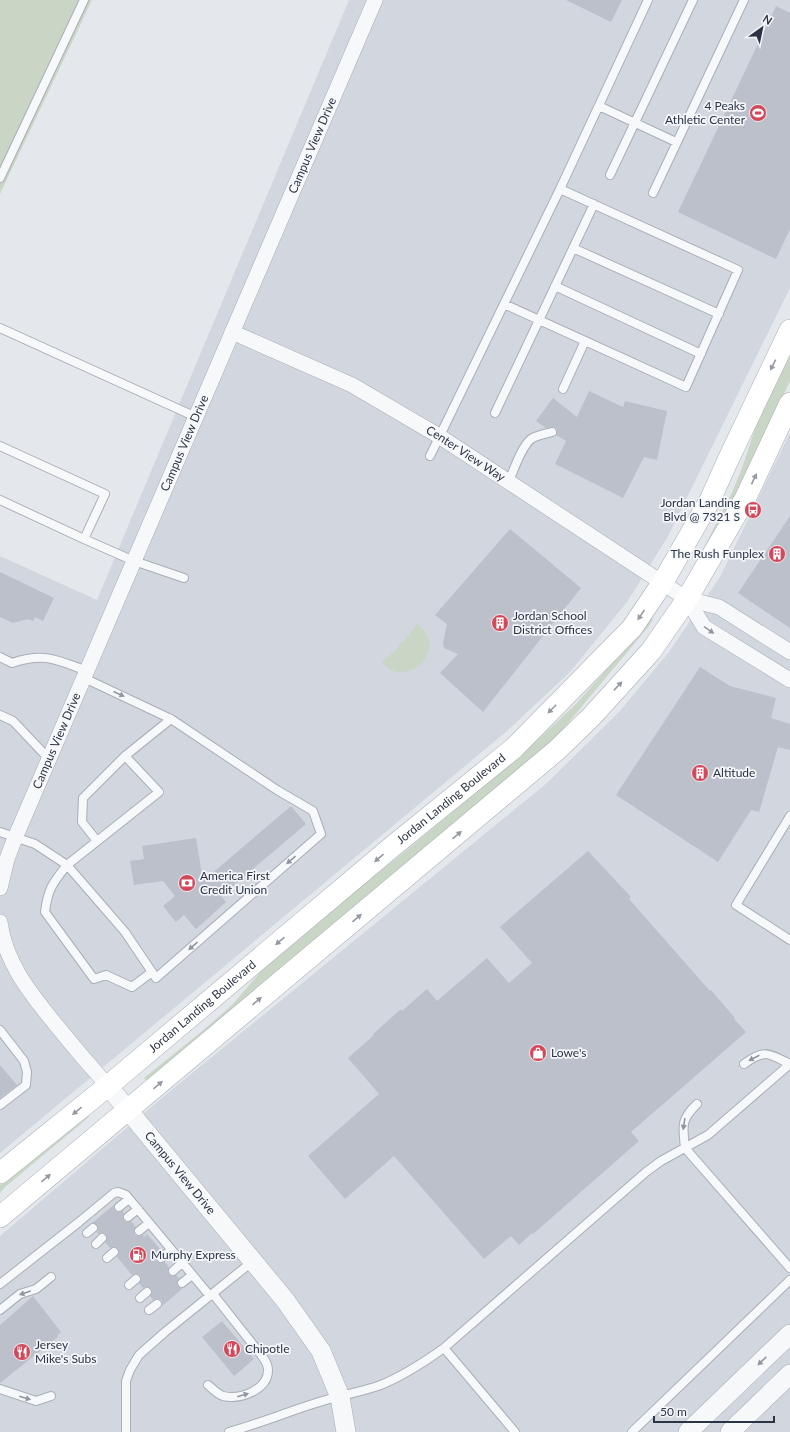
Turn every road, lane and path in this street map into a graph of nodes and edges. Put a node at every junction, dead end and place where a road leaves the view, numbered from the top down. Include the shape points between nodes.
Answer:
1 (84, 0) edge
2 (374, 0) edge
3 (648, 0) edge
4 (693, 0) edge
5 (744, 0) edge
6 (598, 106) junction
7 (635, 123) junction
8 (676, 142) junction
9 (610, 175) dead end
10 (0, 178) edge
11 (560, 189) junction
12 (653, 193) dead end
13 (594, 204) junction
14 (573, 248) junction
15 (555, 286) junction
16 (504, 304) junction
17 (719, 314) junction
18 (539, 320) junction
19 (0, 328) edge
20 (790, 330) edge
21 (232, 332) junction
22 (584, 341) junction
23 (701, 354) junction
24 (563, 389) dead end
25 (790, 404) edge
26 (495, 413) dead end
27 (196, 417) junction
28 (552, 432) dead end
29 (440, 436) junction
30 (0, 446) edge
31 (430, 456) dead end
32 (509, 481) junction
33 (0, 500) edge
34 (84, 539) junction
35 (134, 561) junction
36 (184, 578) dead end
37 (663, 582) junction
38 (687, 599) junction
39 (790, 652) edge
40 (0, 657) edge
41 (85, 675) junction
42 (790, 680) edge
43 (0, 715) edge
44 (171, 719) junction
45 (125, 756) junction
46 (49, 758) junction
47 (790, 816) edge
48 (0, 832) edge
49 (16, 838) junction
50 (97, 841) junction
51 (67, 865) junction
52 (0, 888) edge
53 (0, 922) edge
54 (790, 940) edge
55 (154, 975) junction
56 (0, 1030) edge
57 (744, 1064) dead end
58 (790, 1064) edge
59 (108, 1086) junction
60 (697, 1104) dead end
61 (0, 1105) edge
62 (128, 1110) junction
63 (685, 1148) junction
64 (0, 1173) edge
65 (129, 1198) junction
66 (119, 1207) dead end
67 (138, 1209) junction
68 (0, 1217) edge
69 (128, 1217) dead end
70 (149, 1223) junction
71 (139, 1231) dead end
72 (171, 1250) junction
73 (162, 1258) dead end
74 (253, 1261) junction
75 (182, 1263) junction
76 (790, 1268) edge
77 (173, 1271) dead end
78 (192, 1275) junction
79 (51, 1277) dead end
80 (136, 1279) dead end
81 (790, 1280) edge
82 (182, 1283) dead end
83 (0, 1284) edge
84 (129, 1285) dead end
85 (147, 1292) dead end
86 (211, 1295) junction
87 (140, 1298) dead end
88 (157, 1304) dead end
89 (0, 1310) edge
90 (149, 1310) dead end
91 (790, 1334) edge
92 (444, 1348) junction
93 (790, 1374) edge
94 (208, 1385) dead end
95 (0, 1389) edge
96 (51, 1396) dead end
97 (340, 1396) junction
98 (238, 1431) edge
99 (126, 1432) edge
100 (229, 1432) edge
101 (346, 1432) edge
102 (515, 1432) edge
103 (632, 1432) edge
104 (688, 1432) edge
105 (730, 1432) edge

1 - 10 lane
2 - 21 street, Campus View Drive
3 - 6 lane
4 - 7 lane
5 - 8 lane
6 - 7 lane
6 - 11 lane
7 - 8 lane
7 - 9 lane
8 - 12 lane
11 - 13 lane
11 - 16 lane
13 - 14 lane
13 - 17 lane via 738,270
14 - 15 lane
14 - 17 lane
15 - 18 lane
15 - 23 lane
16 - 18 lane
16 - 29 lane
17 - 23 lane
18 - 22 lane
18 - 26 lane
19 - 27 lane
20 -> 37 main road, Jordan Landing Boulevard via 710,500
21 - 27 street, Campus View Drive
21 - 29 street, Center View Way via 352,385
22 - 23 lane via 686,387
22 - 24 lane
38 -> 25 main road via 745,499
27 - 35 street, Campus View Drive
28 - 32 lane via 531,440 522,452
29 - 31 lane
29 - 32 street, Center View Way
30 - 34 lane via 105,494
32 - 37 street, Center View Way
33 - 34 lane
34 - 35 lane
35 - 36 lane
35 - 41 street, Campus View Drive
37 - 38 street, Center View Way
37 -> 59 main road, Jordan Landing Boulevard via 632,628 514,748 387,851
38 - 39 street, Center View Way via 719,607
38 -> 42 street, Center View Way via 704,627
62 -> 38 main road via 558,750 651,651
40 - 41 lane via 12,663 39,657 51,658
41 -> 44 lane
41 - 46 street, Campus View Drive
43 - 46 lane via 13,721
44 - 45 lane
44 -> 55 lane via 313,811 321,834
45 - 50 lane via 83,798 82,822
45 - 50 lane via 159,792
46 - 49 street, Campus View Drive
47 - 54 lane via 736,905
48 - 49 lane
49 - 51 lane via 34,844
49 - 52 street, Campus View Drive via 7,858
50 - 51 lane
51 - 55 lane via 125,932
51 - 55 lane via 53,882 46,912 94,979 106,975 132,987
53 - 59 street, Campus View Drive via 6,949 22,981
56 - 61 lane via 24,1061 27,1072 26,1085
58 -> 57 lane via 766,1054 756,1056
58 - 63 lane via 708,1135
59 - 62 street, Campus View Drive
59 -> 64 main road, Jordan Landing Boulevard
60 -> 63 lane via 689,1111 684,1121
68 -> 62 main road
62 - 74 street, Campus View Drive
63 - 76 lane
63 - 92 lane via 646,1172
65 - 66 lane
65 - 67 lane
65 - 83 lane via 122,1192 114,1193
67 - 69 lane
67 - 70 lane
70 - 71 lane
70 - 72 lane
72 - 73 lane
72 - 75 lane
74 - 86 lane
74 - 97 street, Campus View Drive via 285,1300 321,1351
75 - 77 lane
75 - 78 lane
78 - 82 lane
78 - 86 lane
79 -> 89 lane via 36,1289 20,1294
80 - 84 lane
81 - 103 lane
85 - 87 lane
94 -> 86 lane via 219,1394 238,1396 263,1384 268,1372 262,1356
86 - 99 lane via 139,1355 126,1381
88 - 90 lane
91 -> 104 street
92 - 97 lane via 406,1373 378,1385
92 - 102 lane
93 - 105 street
95 -> 96 lane via 36,1401
97 - 98 lane via 316,1402
97 - 101 street, Campus View Drive
98 - 100 lane

